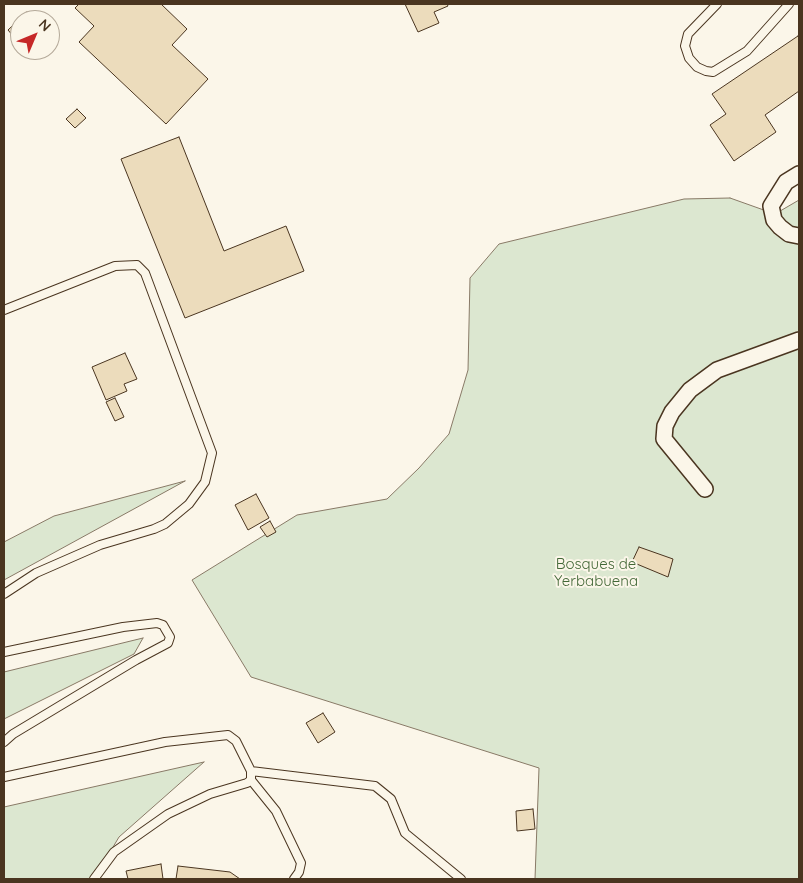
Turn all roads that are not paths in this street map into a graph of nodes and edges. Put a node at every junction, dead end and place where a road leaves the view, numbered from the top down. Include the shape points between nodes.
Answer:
1 (716, 4) edge
2 (789, 4) edge
3 (799, 174) edge
4 (799, 236) edge
5 (4, 310) edge
6 (799, 340) edge
7 (705, 489) dead end
8 (4, 594) edge
9 (4, 652) edge
10 (4, 742) edge
11 (251, 771) junction
12 (4, 778) edge
13 (251, 780) junction
14 (94, 879) edge
15 (294, 879) edge
16 (461, 879) edge

1 - 2 lane via 688,34 685,46 697,68 713,72 747,51
3 - 4 street via 786,182 772,206 774,220 780,227
5 - 8 lane via 115,266 136,265 145,273 212,453 205,482 189,504 165,524 100,546 36,573
6 - 7 street via 718,370 690,390 672,412 665,426 664,439
9 - 10 lane via 157,622 166,628 170,637 168,643 12,734
11 - 12 lane via 236,741 228,735 165,742
11 - 13 lane
11 - 16 lane via 375,786 391,800 405,833
13 - 14 lane via 210,794 168,814 114,852
13 - 15 lane via 276,811 301,863

